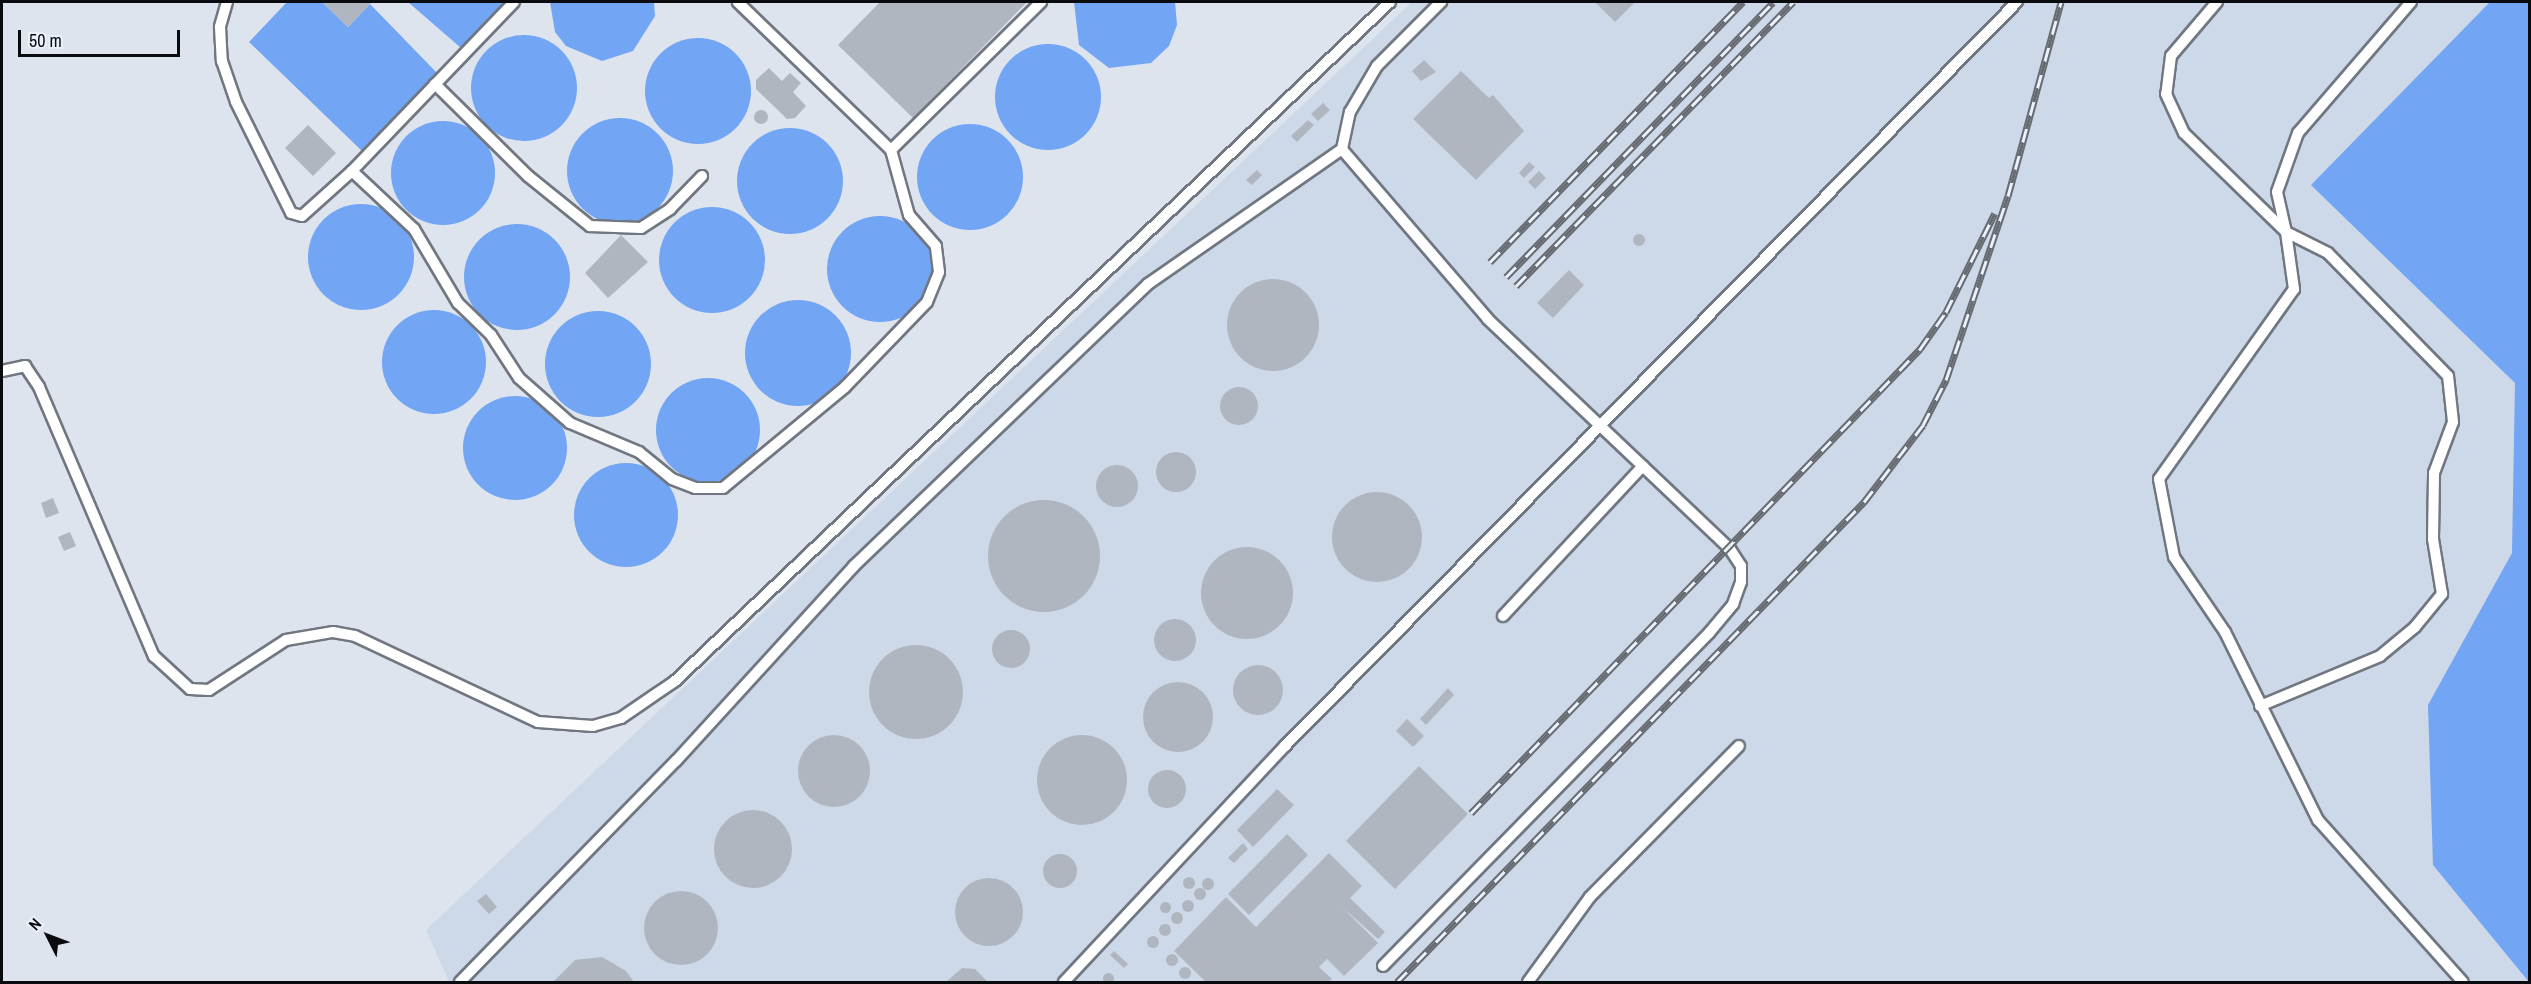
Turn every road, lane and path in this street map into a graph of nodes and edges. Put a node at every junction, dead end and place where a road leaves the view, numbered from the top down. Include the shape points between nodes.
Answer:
1 (227, 2) edge
2 (514, 2) edge
3 (738, 2) edge
4 (1041, 2) edge
5 (1390, 2) edge
6 (1441, 2) edge
7 (2017, 2) edge
8 (2217, 2) edge
9 (2411, 2) edge
10 (435, 84) junction
11 (1342, 149) junction
12 (891, 150) junction
13 (352, 171) junction
14 (702, 176) dead end
15 (2286, 232) junction
16 (2, 371) edge
17 (1599, 425) junction
18 (1643, 466) junction
19 (1503, 616) dead end
20 (2260, 706) junction
21 (1738, 746) dead end
22 (478, 966) junction
23 (1383, 966) dead end
24 (460, 982) edge
25 (473, 982) edge
26 (1064, 982) edge
27 (1528, 982) edge
28 (2463, 982) edge

1 - 13 lane via 220,27 222,62 236,102 291,213 302,216
2 - 10 lane
3 - 12 lane
4 - 12 lane
5 - 16 lane via 675,681 621,718 592,726 538,722 355,636 333,632 286,640 209,690 190,689 154,656 39,387 25,366
6 - 11 lane via 1377,66 1350,112
7 - 17 lane
8 - 15 lane via 2171,56 2166,94 2184,133
9 - 15 lane via 2298,133 2277,192
10 - 13 lane
10 - 14 lane via 528,177 590,226 641,228 670,209
11 - 17 lane via 1488,319
11 - 22 lane via 1148,284 854,566
12 - 13 lane via 909,215 936,246 939,272 927,302 845,387 723,488 695,488 672,479 639,452 570,423 519,378 490,335 458,303 414,229
15 - 20 lane via 2294,289 2159,479 2174,557 2225,632
15 - 20 lane via 2328,253 2448,376 2453,422 2434,473 2433,539 2442,594 2380,656
17 - 18 lane
17 - 26 lane via 1285,746
18 - 19 lane
18 - 23 lane via 1730,549 1741,566 1733,604
20 - 28 lane via 2318,820
21 - 27 lane via 1590,897
22 - 24 lane
22 - 25 lane

